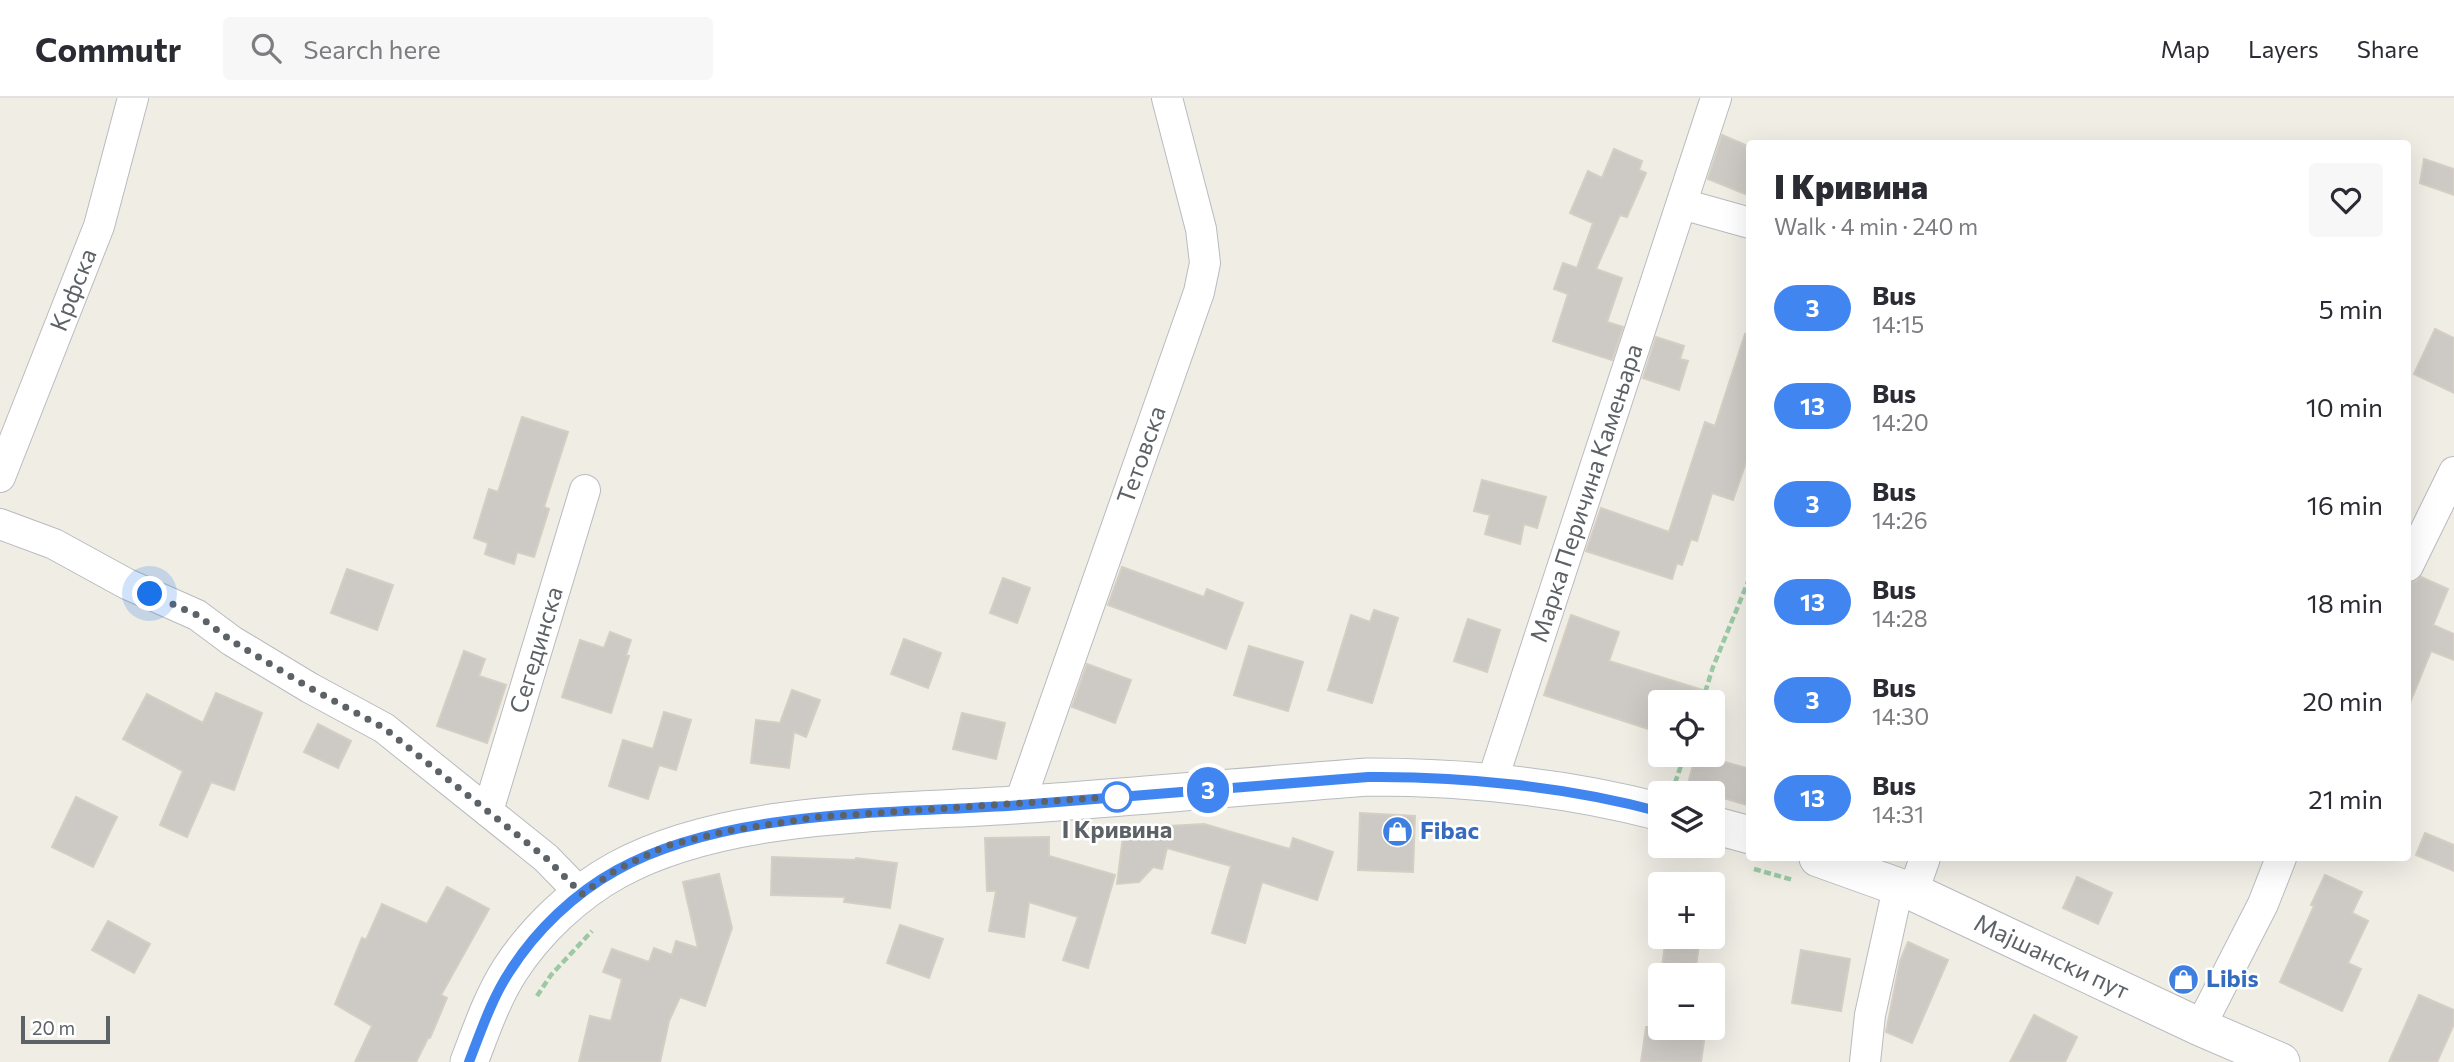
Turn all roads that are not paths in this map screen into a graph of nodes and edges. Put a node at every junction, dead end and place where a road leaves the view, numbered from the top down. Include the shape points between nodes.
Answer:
1 (133, 98) edge
2 (1167, 98) edge
3 (1716, 98) edge
4 (1682, 204) junction
5 (1746, 222) edge
6 (2454, 472) edge
7 (0, 477) edge
8 (585, 490) dead end
9 (0, 524) edge
10 (2411, 560) edge
11 (1492, 782) junction
12 (1019, 805) junction
13 (1648, 808) edge
14 (488, 811) junction
15 (1725, 846) edge
16 (1746, 851) edge
17 (1923, 861) edge
18 (2280, 861) edge
19 (1809, 870) edge
20 (1905, 890) junction
21 (590, 909) junction
22 (2200, 1027) junction
23 (469, 1062) edge
24 (1865, 1062) edge
25 (2281, 1062) edge

1 - 7 street, Крфска via 99,226
2 - 12 street, Тетовска via 1201,229 1205,263 1195,305
3 - 4 street, Марка Перичина Камењара
4 - 5 street
4 - 11 street, Марка Перичина Камењара
6 - 10 street
8 - 14 street, Сегединска
9 - 14 street via 54,544 197,615 232,641 384,728
11 - 12 street via 1368,777
11 - 13 street
12 - 21 street via 818,817 727,831 666,846 616,870
14 - 21 street via 546,858
15 - 16 street
17 - 20 street
18 - 22 street
19 - 20 street, Мајшански пут
20 - 22 street, Мајшански пут
20 - 24 street via 1870,1015
21 - 23 street via 543,928 510,971
22 - 25 street, Мајшански пут

